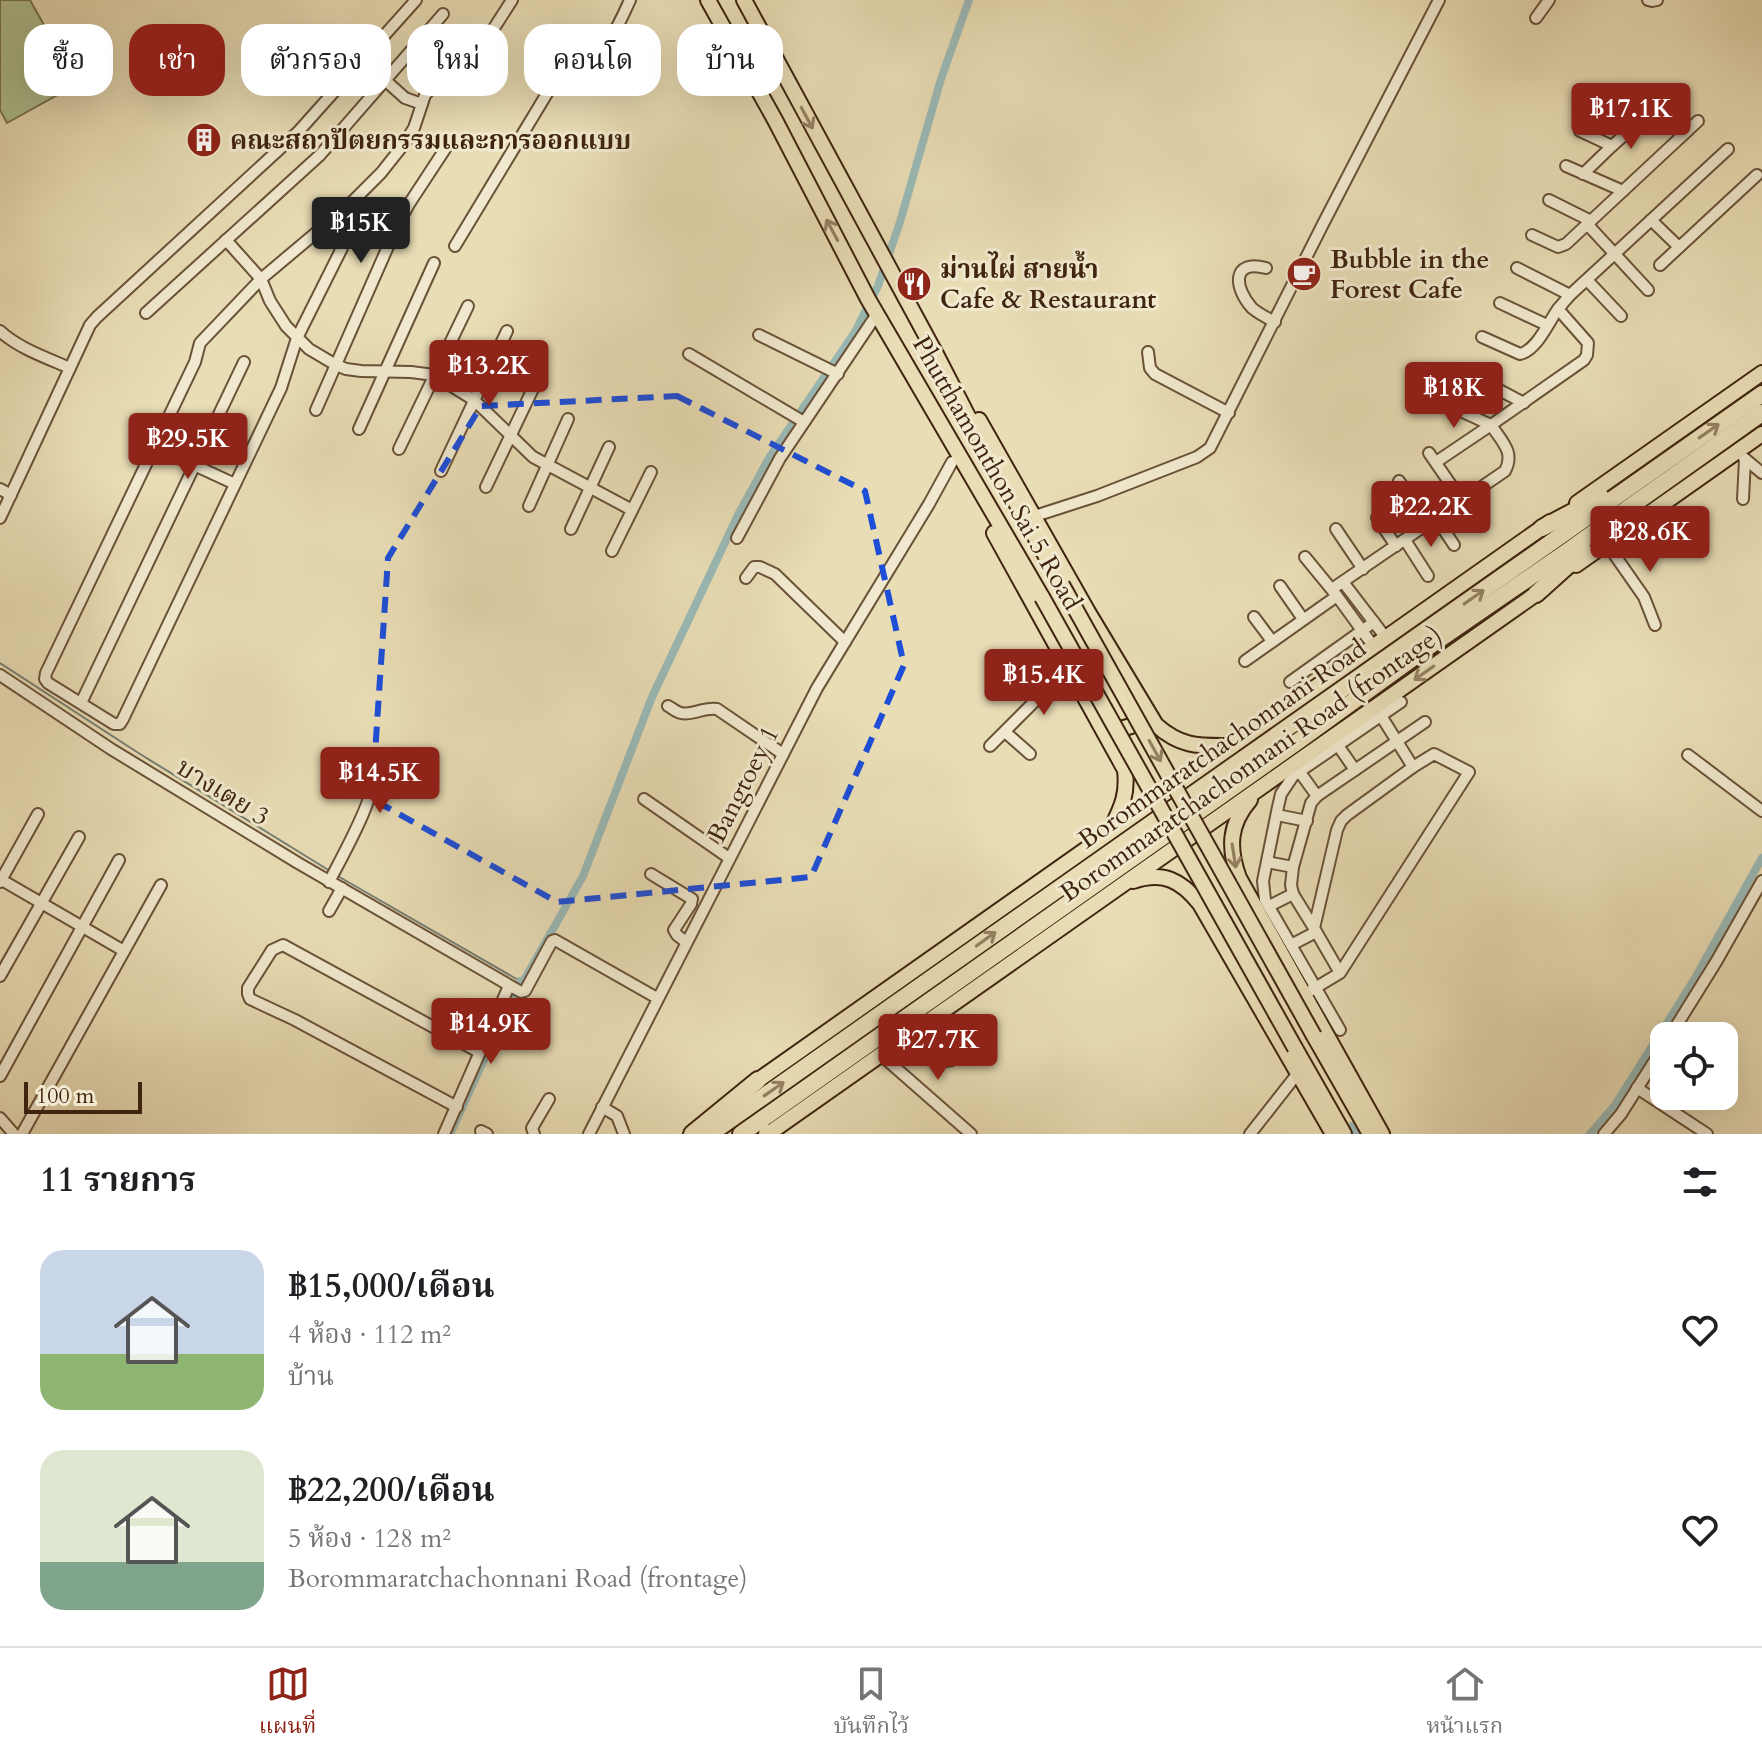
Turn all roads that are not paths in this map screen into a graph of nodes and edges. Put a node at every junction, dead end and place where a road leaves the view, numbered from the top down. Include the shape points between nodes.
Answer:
1 (416, 0) edge
2 (512, 0) edge
3 (630, 0) edge
4 (708, 0) edge
5 (744, 0) edge
6 (1439, 0) edge
7 (1549, 0) edge
8 (1648, 0) edge
9 (1657, 0) edge
10 (443, 14) dead end
11 (1536, 18) dead end
12 (391, 75) edge
13 (391, 85) edge
14 (1597, 95) dead end
15 (373, 96) edge
16 (422, 104) junction
17 (1658, 105) dead end
18 (1643, 118) junction
19 (1698, 121) dead end
20 (1580, 131) dead end
21 (449, 143) dead end
22 (1612, 146) junction
23 (1728, 149) dead end
24 (1566, 166) dead end
25 (1583, 174) junction
26 (1757, 175) dead end
27 (1623, 191) junction
28 (1549, 200) dead end
29 (1651, 220) junction
30 (1589, 222) junction
31 (1532, 235) dead end
32 (226, 240) junction
33 (455, 246) dead end
34 (1679, 247) junction
35 (342, 248) dead end
36 (1615, 254) junction
37 (434, 263) dead end
38 (1660, 265) dead end
39 (1266, 268) dead end
40 (1517, 268) dead end
41 (261, 279) junction
42 (1587, 280) junction
43 (1648, 290) dead end
44 (1570, 295) junction
45 (1500, 303) dead end
46 (468, 306) dead end
47 (873, 308) junction
48 (1558, 309) junction
49 (146, 313) dead end
50 (1621, 316) dead end
51 (1275, 322) junction
52 (1547, 325) junction
53 (0, 331) edge
54 (507, 331) dead end
55 (759, 335) dead end
56 (1482, 337) dead end
57 (297, 338) junction
58 (1148, 352) dead end
59 (689, 354) dead end
60 (937, 356) junction
61 (244, 362) dead end
62 (336, 365) junction
63 (70, 368) junction
64 (385, 371) junction
65 (832, 371) junction
66 (1762, 373) edge
67 (540, 374) dead end
68 (1469, 374) dead end
69 (434, 375) junction
70 (913, 377) junction
71 (1762, 394) edge
72 (474, 400) junction
73 (1524, 403) junction
74 (1452, 407) dead end
75 (316, 410) dead end
76 (1229, 413) junction
77 (1762, 413) edge
78 (568, 419) dead end
79 (798, 419) junction
80 (1491, 425) junction
81 (359, 429) dead end
82 (1762, 434) edge
83 (510, 437) junction
84 (155, 447) junction
85 (609, 447) dead end
86 (399, 449) dead end
87 (1741, 455) junction
88 (952, 462) junction
89 (1677, 464) junction
90 (195, 465) junction
91 (549, 465) junction
92 (441, 471) dead end
93 (651, 472) dead end
94 (1762, 473) edge
95 (1399, 481) dead end
96 (235, 484) junction
97 (486, 487) dead end
98 (590, 487) junction
99 (0, 489) edge
100 (11, 495) junction
101 (1743, 499) dead end
102 (1462, 501) junction
103 (529, 506) dead end
104 (632, 510) junction
105 (1035, 516) junction
106 (0, 518) edge
107 (1377, 518) dead end
108 (1432, 521) junction
109 (1542, 528) junction
110 (571, 529) dead end
111 (1336, 529) dead end
112 (737, 538) dead end
113 (1400, 543) junction
114 (1607, 544) junction
115 (1454, 545) dead end
116 (612, 551) dead end
117 (1305, 557) dead end
118 (1363, 569) junction
119 (1428, 576) dead end
120 (746, 578) dead end
121 (1343, 582) junction
122 (1280, 586) dead end
123 (1334, 592) junction
124 (1536, 594) junction
125 (1254, 617) dead end
126 (1303, 619) junction
127 (1374, 622) junction
128 (1655, 625) dead end
129 (1288, 630) junction
130 (1362, 630) junction
131 (1272, 641) junction
132 (845, 642) junction
133 (1296, 642) dead end
134 (1380, 643) junction
135 (1245, 661) dead end
136 (1065, 662) junction
137 (2, 681) edge
138 (1290, 682) dead end
139 (1141, 702) junction
140 (1401, 702) dead end
141 (81, 703) junction
142 (668, 706) dead end
143 (1378, 712) junction
144 (1097, 719) junction
145 (1425, 722) dead end
146 (1005, 732) junction
147 (1397, 740) junction
148 (1337, 744) junction
149 (990, 746) dead end
150 (1234, 746) junction
151 (783, 754) junction
152 (1030, 754) dead end
153 (1688, 755) dead end
154 (1413, 767) junction
155 (364, 768) dead end
156 (1355, 770) junction
157 (1299, 771) junction
158 (1261, 788) junction
159 (1317, 796) junction
160 (644, 799) dead end
161 (1762, 811) edge
162 (38, 814) dead end
163 (1277, 815) junction
164 (1307, 821) junction
165 (1110, 831) junction
166 (79, 837) dead end
167 (729, 858) junction
168 (119, 860) dead end
169 (1267, 862) junction
170 (1293, 867) junction
171 (651, 874) dead end
172 (332, 876) junction
173 (0, 880) edge
174 (1762, 881) edge
175 (161, 885) dead end
176 (1121, 885) junction
177 (342, 888) junction
178 (1293, 894) junction
179 (42, 903) junction
180 (329, 911) dead end
181 (1265, 911) junction
182 (83, 926) junction
183 (1315, 930) junction
184 (1217, 933) junction
185 (686, 942) junction
186 (1291, 945) junction
187 (124, 951) junction
188 (1340, 973) junction
189 (0, 976) edge
190 (513, 988) junction
191 (1310, 991) junction
192 (657, 998) junction
193 (1679, 1022) edge
194 (1340, 1030) dead end
195 (479, 1052) junction
196 (881, 1055) junction
197 (1650, 1068) edge
198 (1298, 1073) junction
199 (0, 1076) edge
200 (758, 1080) junction
201 (1637, 1088) junction
202 (549, 1099) dead end
203 (457, 1107) junction
204 (602, 1107) junction
205 (0, 1118) edge
206 (14, 1134) edge
207 (22, 1134) edge
208 (444, 1134) edge
209 (534, 1134) edge
210 (589, 1134) edge
211 (624, 1134) edge
212 (680, 1134) edge
213 (692, 1134) edge
214 (710, 1134) edge
215 (741, 1134) edge
216 (768, 1134) edge
217 (971, 1134) edge
218 (1250, 1134) edge
219 (1333, 1134) edge
220 (1344, 1134) edge
221 (1370, 1134) edge
222 (1382, 1134) edge
223 (1604, 1134) edge
224 (1707, 1134) edge

1 - 63 street via 298,132 97,317
2 - 16 street via 487,39 447,72
3 - 33 street via 601,50 591,57 569,57
47 -> 4 main road, Phutthamonthon Sai 5 Road
5 -> 60 main road, Phutthamonthon Sai 5 Road
6 - 51 street
7 - 11 street
8 - 9 street
10 - 12 street
13 - 16 street
14 - 18 street
15 - 32 street via 320,155
16 - 41 street via 414,128 381,173
17 - 18 street
18 - 22 street
19 - 27 street
20 - 22 street
21 - 62 street via 397,226
22 - 25 street
23 - 29 street
24 - 25 street
25 - 27 street
26 - 34 street
27 - 30 street
28 - 30 street
29 - 34 street
29 - 36 street
30 - 31 street via 1561,247
30 - 36 street
32 - 41 street
32 - 49 street
34 - 38 street
35 - 57 street
36 - 42 street
36 - 43 street
37 - 64 street
39 - 51 street via 1250,265 1238,283 1253,308
40 - 44 street
41 - 57 street via 277,314
41 - 84 street via 200,343
42 - 44 street
42 - 50 street
44 - 48 street
45 - 52 street
46 - 69 street
47 - 65 street via 864,332
47 - 70 main road, Phutthamonthon Sai 5 Road
48 - 52 street
48 - 73 street via 1588,343 1587,355
51 - 76 street
52 - 56 street via 1525,354
53 - 63 street
54 - 72 street
55 - 65 street
57 - 62 street
57 - 96 street via 281,388
58 - 76 street via 1155,374
59 - 79 street
60 - 105 main road
60 -> 221 main road, Phutthamonthon Sai 5 Road, bridge
61 - 90 street
62 - 64 street
62 - 75 street
63 - 100 street
64 - 69 street
64 - 81 street
65 - 79 street
66 - 109 main road, Borommaratchachonnani Road (frontage)
67 - 83 street
68 - 73 street
69 - 72 street
69 - 86 street
70 - 88 main road
70 - 220 main road, Phutthamonthon Sai 5 Road, bridge
89 -> 71 highway, Borommaratchachonnani Road
72 - 83 street
72 - 92 street
73 - 80 street
74 - 80 street
76 - 105 street via 1210,448 1197,457
77 - 89 highway, Borommaratchachonnani Road
78 - 91 street
79 - 112 street
80 - 102 street via 1509,463
80 - 102 street via 1433,458
82 - 87 main road, Borommaratchachonnani Road (frontage)
83 - 91 street
83 - 97 street
84 - 90 street
84 - 141 street via 46,673 48,683
85 - 98 street
87 - 94 street
87 - 101 street
87 - 114 main road, Borommaratchachonnani Road (frontage)
88 - 132 street, Bangtoey 1
88 - 136 main road
89 - 109 highway
89 - 124 highway
214 -> 89 highway, Borommaratchachonnani Road
89 - 215 highway, Borommaratchachonnani Road via 1565,553
90 - 96 street
90 - 141 street
91 - 98 street
91 - 103 street
93 - 104 street
95 - 108 street
96 - 141 street via 120,724
98 - 104 street
98 - 110 street
99 - 100 street
100 - 106 street
102 - 108 street
104 - 116 street
105 - 139 main road
107 - 113 street
108 - 113 street
108 - 115 street
109 - 134 main road, Borommaratchachonnani Road (frontage)
111 - 118 street
113 - 118 street
113 - 119 street
114 - 124 main road, Borommaratchachonnani Road (frontage)
114 - 128 street via 1644,597
117 - 123 street
118 - 121 street
120 - 132 street via 754,567 775,574
121 - 123 street
121 - 127 street
122 - 126 street
123 - 126 street
123 - 130 street
124 -> 143 main road, Borommaratchachonnani Road (frontage)
125 - 131 street
126 - 129 street
127 - 130 street
127 - 134 street
129 - 131 street
129 - 133 street
130 - 134 street
130 - 138 street
131 - 135 street
132 - 151 street, Bangtoey 1
134 - 150 main road, Borommaratchachonnani Road (frontage)
136 - 144 main road
136 - 146 street
137 - 172 street, บางเตย 3
139 - 144 main road via 1137,723 1122,730 1114,731
139 - 150 main road via 1156,725 1184,743
140 - 143 street
142 - 151 street via 688,714 717,709
143 - 147 street
143 - 148 street
143 - 158 main road, Borommaratchachonnani Road (frontage)
144 - 165 main road via 1125,770 1127,787
145 - 147 street
146 - 149 street
146 - 152 street
147 - 154 street
147 - 156 street
148 - 156 street
148 - 157 street
150 - 165 main road, Borommaratchachonnani Road (frontage)
151 - 167 street, Bangtoey 1
153 - 161 street
154 - 183 street via 1341,821
154 - 188 street via 1434,754 1469,772
155 - 172 street via 373,779 372,788
156 - 159 street
157 - 159 street
157 - 163 street via 1284,788
158 - 176 main road, Borommaratchachonnani Road (frontage)
158 -> 181 main road via 1235,820 1232,846 1239,878
159 - 164 street
160 - 167 street
162 - 173 street
163 - 164 street
163 - 169 street
164 - 170 street
165 - 200 main road, Borommaratchachonnani Road (frontage)
166 - 179 street
167 - 185 street, Bangtoey 1
168 - 182 street
169 - 170 street
169 - 181 street
170 - 178 street
171 - 185 street via 692,899 674,930
172 - 177 street, บางเตย 3
173 - 179 street
174 - 193 street
175 - 187 street
176 - 184 main road via 1156,876 1179,883 1192,893
176 - 196 main road, Borommaratchachonnani Road (frontage)
177 - 180 street
177 - 190 street, บางเตย 3
178 - 181 street
178 - 183 street
179 - 182 street
179 - 189 street
181 - 184 main road via 1234,912
181 - 186 street
181 - 191 main road
182 - 187 street
182 - 199 street
183 - 186 street
183 - 188 street
184 - 198 main road
185 - 192 street, Bangtoey 1
186 - 191 street
187 - 207 street
188 - 191 street
190 - 192 street via 525,991 555,940
190 - 195 street
191 - 194 street
191 - 222 main road
192 - 204 street, Bangtoey 1
195 - 203 street
195 - 203 street via 283,945 272,950 248,988 250,999
196 - 216 main road, Borommaratchachonnani Road (frontage)
196 - 217 street
197 - 201 street
198 - 218 street
198 - 219 main road
200 - 212 main road, Borommaratchachonnani Road (frontage)
200 - 213 highway
201 - 223 street
201 - 224 street
202 - 209 street via 532,1128
203 - 208 street
204 - 210 street, Bangtoey 1
204 - 211 street via 617,1116
205 - 206 street

